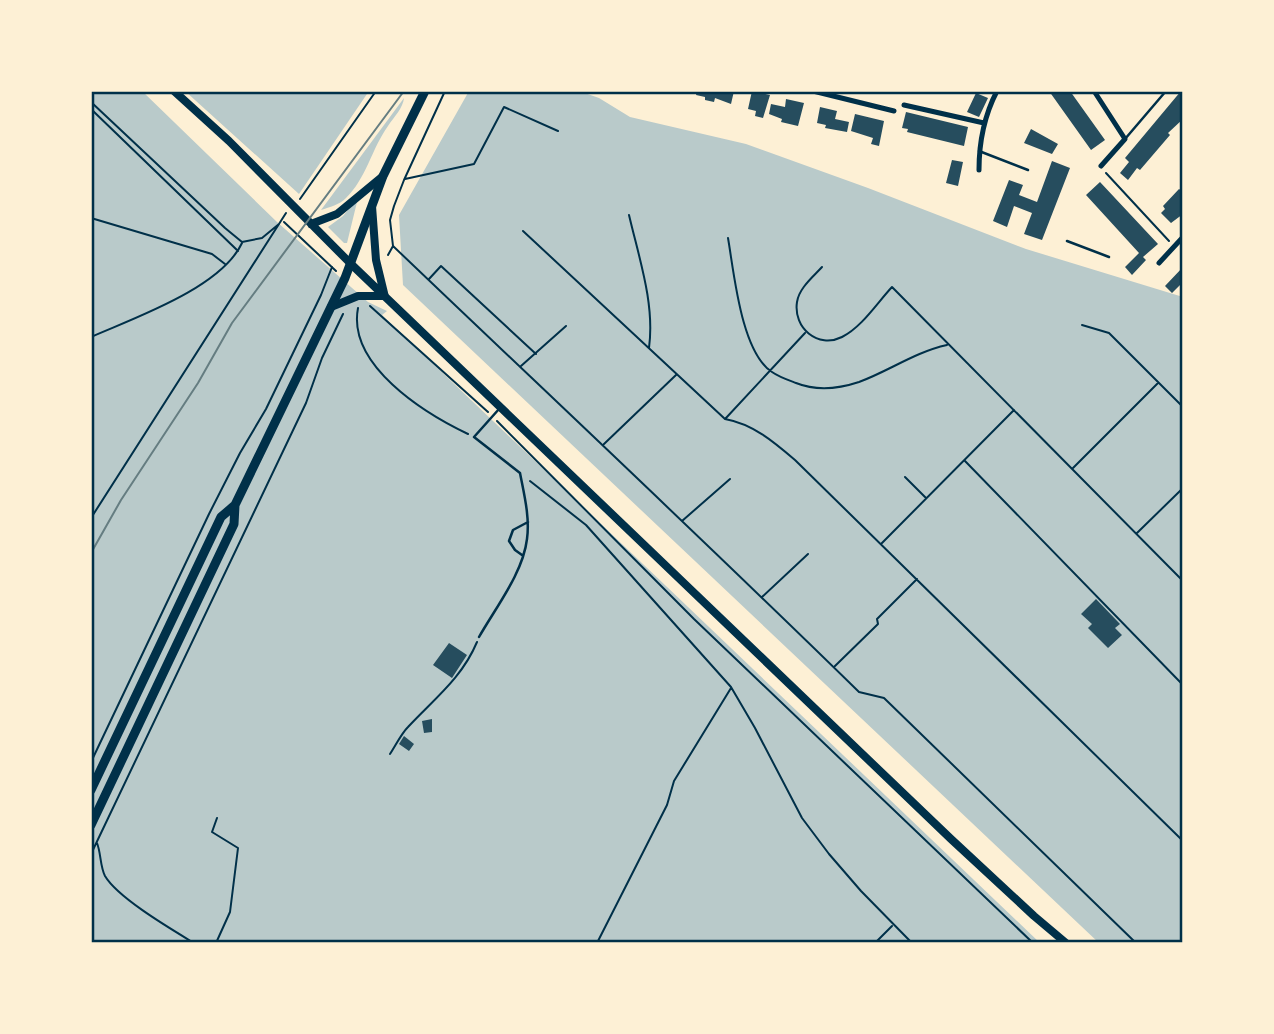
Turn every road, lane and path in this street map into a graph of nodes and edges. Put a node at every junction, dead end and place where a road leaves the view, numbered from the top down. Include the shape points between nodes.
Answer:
1 (174, 91) edge
2 (376, 91) edge
3 (425, 91) edge
4 (445, 91) edge
5 (813, 91) edge
6 (998, 91) edge
7 (1094, 91) edge
8 (1166, 91) edge
9 (835, 94) edge
10 (91, 102) edge
11 (904, 105) dead end
12 (91, 109) edge
13 (894, 111) dead end
14 (984, 123) junction
15 (558, 131) dead end
16 (1125, 139) junction
17 (979, 151) junction
18 (1101, 166) joint
19 (979, 170) dead end
20 (1028, 170) dead end
21 (383, 176) junction
22 (404, 180) junction
23 (372, 203) junction
24 (293, 206) junction
25 (629, 215) dead end
26 (91, 218) edge
27 (283, 221) junction
28 (312, 224) junction
29 (523, 231) dead end
30 (1183, 237) edge
31 (728, 238) dead end
32 (1067, 241) dead end
33 (242, 242) junction
34 (393, 246) junction
35 (1174, 247) junction
36 (238, 251) junction
37 (388, 255) dead end
38 (1109, 257) dead end
39 (1159, 263) dead end
40 (226, 264) junction
41 (351, 264) junction
42 (822, 267) dead end
43 (345, 278) junction
44 (428, 279) junction
45 (358, 296) junction
46 (385, 296) junction
47 (353, 306) dead end
48 (331, 307) junction
49 (348, 310) dead end
50 (1082, 325) dead end
51 (566, 326) dead end
52 (806, 332) junction
53 (91, 337) edge
54 (949, 345) junction
55 (649, 348) junction
56 (536, 354) junction
57 (521, 367) junction
58 (769, 371) junction
59 (676, 374) junction
60 (1159, 383) junction
61 (502, 406) junction
62 (1183, 407) edge
63 (1014, 410) junction
64 (491, 416) junction
65 (725, 419) junction
66 (474, 437) junction
67 (604, 444) junction
68 (965, 461) junction
69 (1072, 468) junction
70 (520, 473) junction
71 (905, 477) dead end
72 (730, 479) dead end
73 (1183, 488) edge
74 (926, 499) junction
75 (235, 505) junction
76 (91, 518) edge
77 (528, 522) junction
78 (681, 522) junction
79 (1137, 534) junction
80 (881, 544) junction
81 (808, 554) dead end
82 (522, 555) junction
83 (917, 579) junction
84 (1183, 581) edge
85 (761, 598) junction
86 (479, 637) joint
87 (834, 667) junction
88 (1183, 685) edge
89 (731, 687) junction
90 (390, 754) dead end
91 (91, 790) edge
92 (217, 818) dead end
93 (91, 825) edge
94 (1183, 841) edge
95 (97, 842) junction
96 (91, 854) edge
97 (894, 925) junction
98 (194, 943) edge
99 (216, 943) edge
100 (597, 943) edge
101 (872, 943) edge
102 (912, 943) edge
103 (1033, 943) edge
104 (1066, 943) edge
105 (1136, 943) edge

1 - 24 main road
2 - 24 path
3 - 21 main road
4 - 22 path
5 - 9 street
6 - 14 street
7 - 16 street
8 - 16 lane
9 - 13 street
10 - 33 path
11 - 14 street
12 - 36 path
14 - 17 street
15 - 22 path via 504,107 474,164
16 - 18 street
17 - 19 street
17 - 20 lane
18 - 35 path
21 - 23 main road
21 - 28 main road via 337,214
22 - 34 path via 390,220
23 - 41 main road
23 - 46 main road via 376,260
24 - 28 main road
25 - 55 path via 649,305
26 - 40 path via 212,254
27 - 33 path via 262,238
27 - 43 path
27 - 76 path
28 - 41 main road
29 - 55 path
30 - 35 street
31 - 58 path via 749,340
32 - 38 lane
33 - 36 path
34 - 37 path
34 - 44 path
35 - 39 street
36 - 40 path
40 - 53 path via 190,292
41 - 43 main road
41 - 46 main road
42 - 52 path via 797,301
43 - 48 main road
44 - 56 path via 441,266
44 - 57 path
45 - 46 main road
45 - 48 main road
45 - 64 path
46 - 61 main road
47 - 66 path via 358,306 356,330 373,363 425,410
48 - 75 main road
49 - 95 path
50 - 60 path via 1110,333
51 - 56 path
52 - 54 path via 824,341 845,335 892,287
52 - 58 path
54 - 58 path via 842,387 802,386
54 - 63 path
55 - 59 path
56 - 57 path
57 - 67 path
58 - 65 path
59 - 65 path
59 - 67 path
60 - 62 path
60 - 69 path
61 - 64 lane
61 - 104 main road via 951,839
63 - 68 path
63 - 69 path
64 - 66 lane
64 - 103 path
65 - 80 path via 746,424 772,441
66 - 70 lane
67 - 78 path
68 - 74 path
68 - 88 path
69 - 79 path
70 - 77 lane
70 - 89 path via 586,525
71 - 74 path
72 - 78 path
73 - 79 path
74 - 80 path
75 - 91 main road via 221,517
75 - 93 main road via 234,524
77 - 82 lane
77 - 82 lane via 513,530 509,541
78 - 85 path
79 - 84 path
80 - 83 path
81 - 85 path
82 - 86 lane
83 - 87 path
83 - 94 path
85 - 87 path
86 - 90 path via 451,686 406,729
87 - 105 path via 859,692 884,698
89 - 97 path via 802,818
89 - 100 path via 674,781 667,805
92 - 99 path via 212,832 238,848 230,912
95 - 96 path
95 - 98 path via 103,873 110,883
97 - 101 path
97 - 102 path

